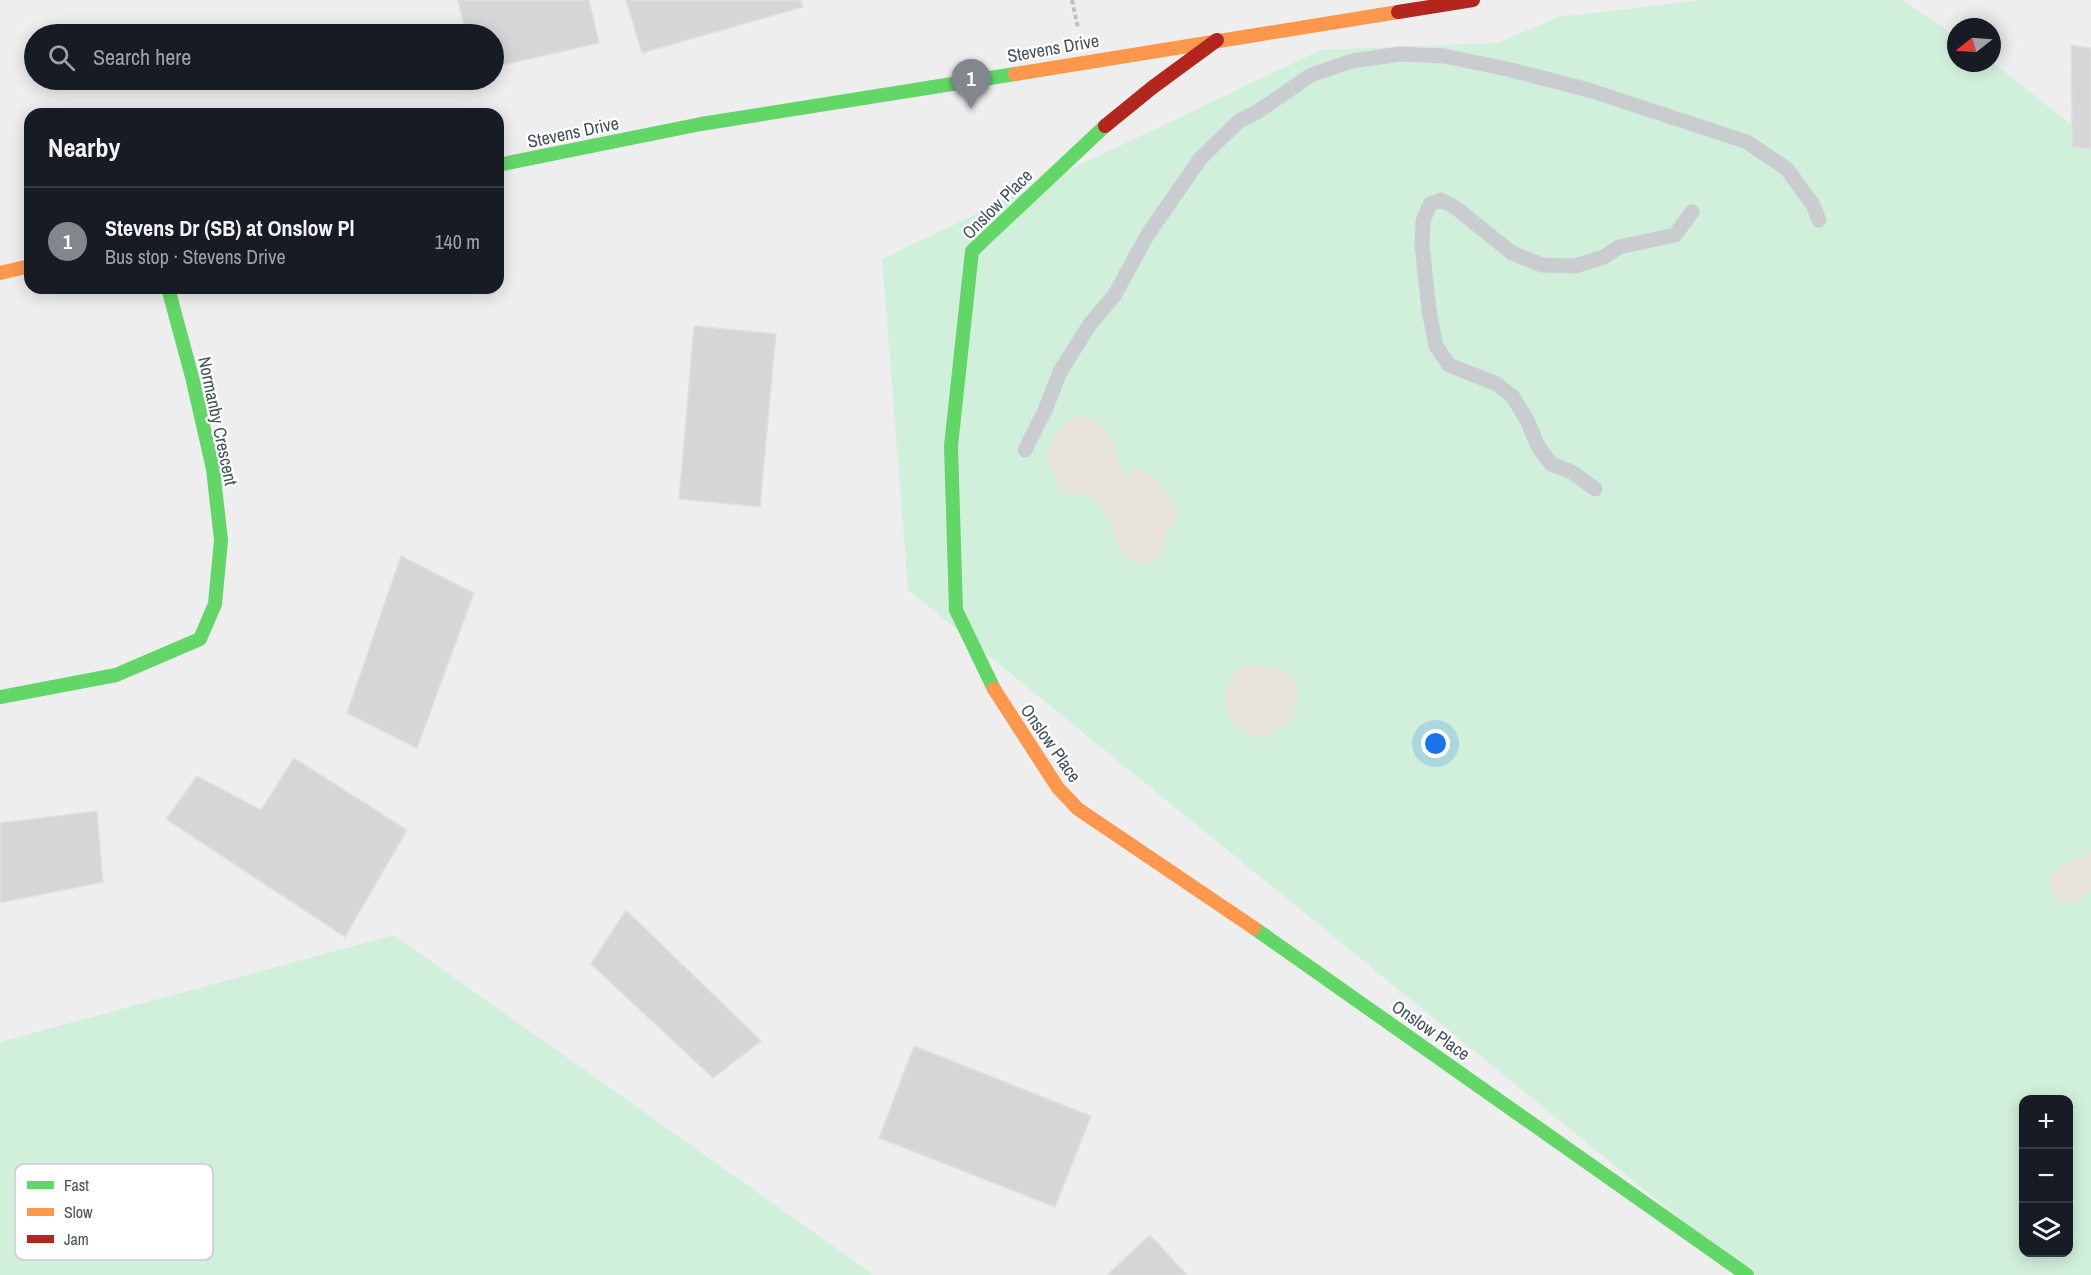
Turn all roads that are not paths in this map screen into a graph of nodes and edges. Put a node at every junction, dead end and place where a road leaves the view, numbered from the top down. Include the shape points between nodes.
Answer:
1 (1473, 0) edge
2 (1217, 40) junction
3 (504, 164) edge
4 (1692, 212) dead end
5 (1819, 220) dead end
6 (24, 267) edge
7 (0, 273) edge
8 (170, 294) edge
9 (1025, 450) dead end
10 (1595, 489) dead end
11 (0, 697) edge
12 (1747, 1275) edge

1 - 2 street, Stevens Drive
2 - 3 street, Stevens Drive via 701,123
2 - 12 street, Onslow Place via 1088,141 972,251 951,446 956,610 998,697 1058,788 1078,809
4 - 10 lane via 1675,235 1619,247 1604,257 1575,266 1542,264 1512,253 1441,200 1430,204 1423,221 1425,274 1436,346 1449,365 1497,384 1513,397 1551,464 1572,472
5 - 9 lane via 1813,205 1787,170 1747,142 1589,90 1507,69 1421,55 1352,61 1311,75 1239,121 1200,159 1148,234 1114,296 1090,324 1061,370
6 - 7 street
8 - 11 street, Normanby Crescent via 213,469 220,540 215,604 200,639 116,675

